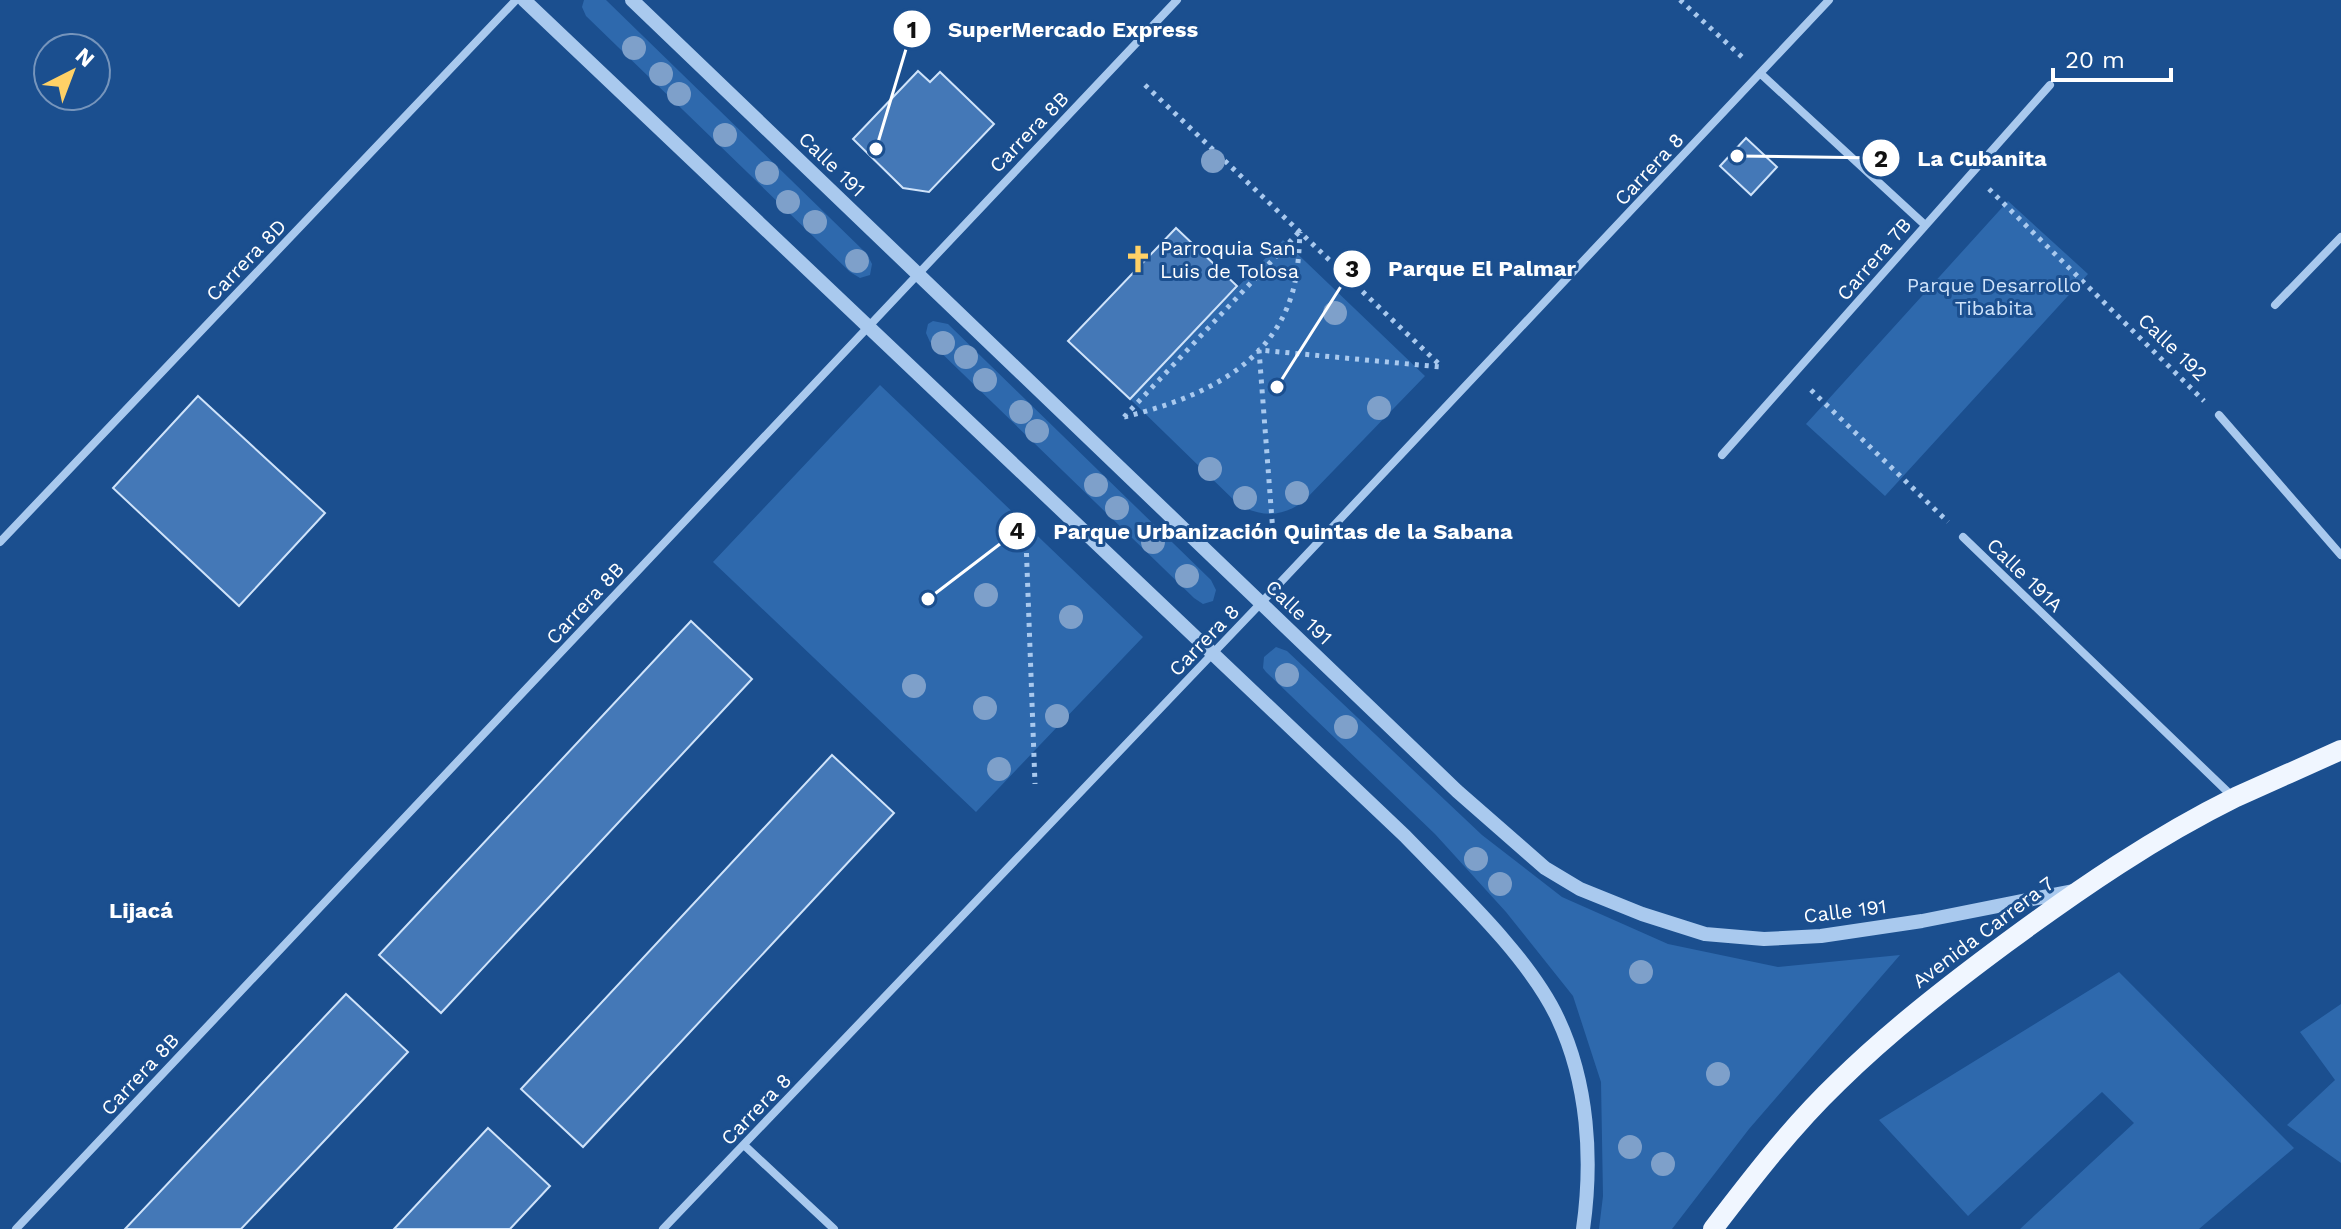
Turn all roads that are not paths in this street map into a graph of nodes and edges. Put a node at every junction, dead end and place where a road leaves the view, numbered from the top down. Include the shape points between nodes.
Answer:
1 (516, 0) edge
2 (524, 0) edge
3 (632, 0) edge
4 (1177, 0) edge
5 (1829, 0) edge
6 (1761, 74) junction
7 (2050, 85) dead end
8 (1925, 225) junction
9 (2341, 237) edge
10 (917, 273) junction
11 (2275, 305) dead end
12 (868, 326) junction
13 (2219, 415) road end
14 (1722, 455) dead end
15 (1963, 537) road end
16 (0, 542) edge
17 (2341, 555) edge
18 (1261, 603) junction
19 (1213, 653) junction
20 (2341, 750) edge
21 (2234, 798) junction
22 (2077, 890) junction
23 (744, 1145) junction
24 (16, 1229) edge
25 (663, 1229) edge
26 (834, 1229) edge
27 (1583, 1229) edge
28 (1713, 1229) edge

1 - 16 street, Carrera 8D
2 - 12 street
3 - 10 street, Calle 191
4 - 10 street, Carrera 8B
5 - 6 street, Carrera 8
6 - 8 street
6 - 18 street, Carrera 8
7 - 8 street, Carrera 7B
8 - 14 street, Carrera 7B
9 - 11 street
10 - 12 street, Carrera 8B
10 - 18 street, Calle 191
12 - 19 street
12 - 24 street, Carrera 8B
13 - 17 street
15 - 21 street, Calle 191A
18 - 19 street, Carrera 8
18 - 22 street, Calle 191 via 1515,844 1580,889 1642,914 1705,934 1821,936
19 - 23 street, Carrera 8
19 - 27 street via 1405,836 1523,964 1557,1016 1585,1114
20 - 21 main road, Avenida Carrera 7
21 - 22 main road, Avenida Carrera 7
22 - 28 main road, Avenida Carrera 7 via 1874,1047 1797,1125
23 - 25 street, Carrera 8
23 - 26 street

